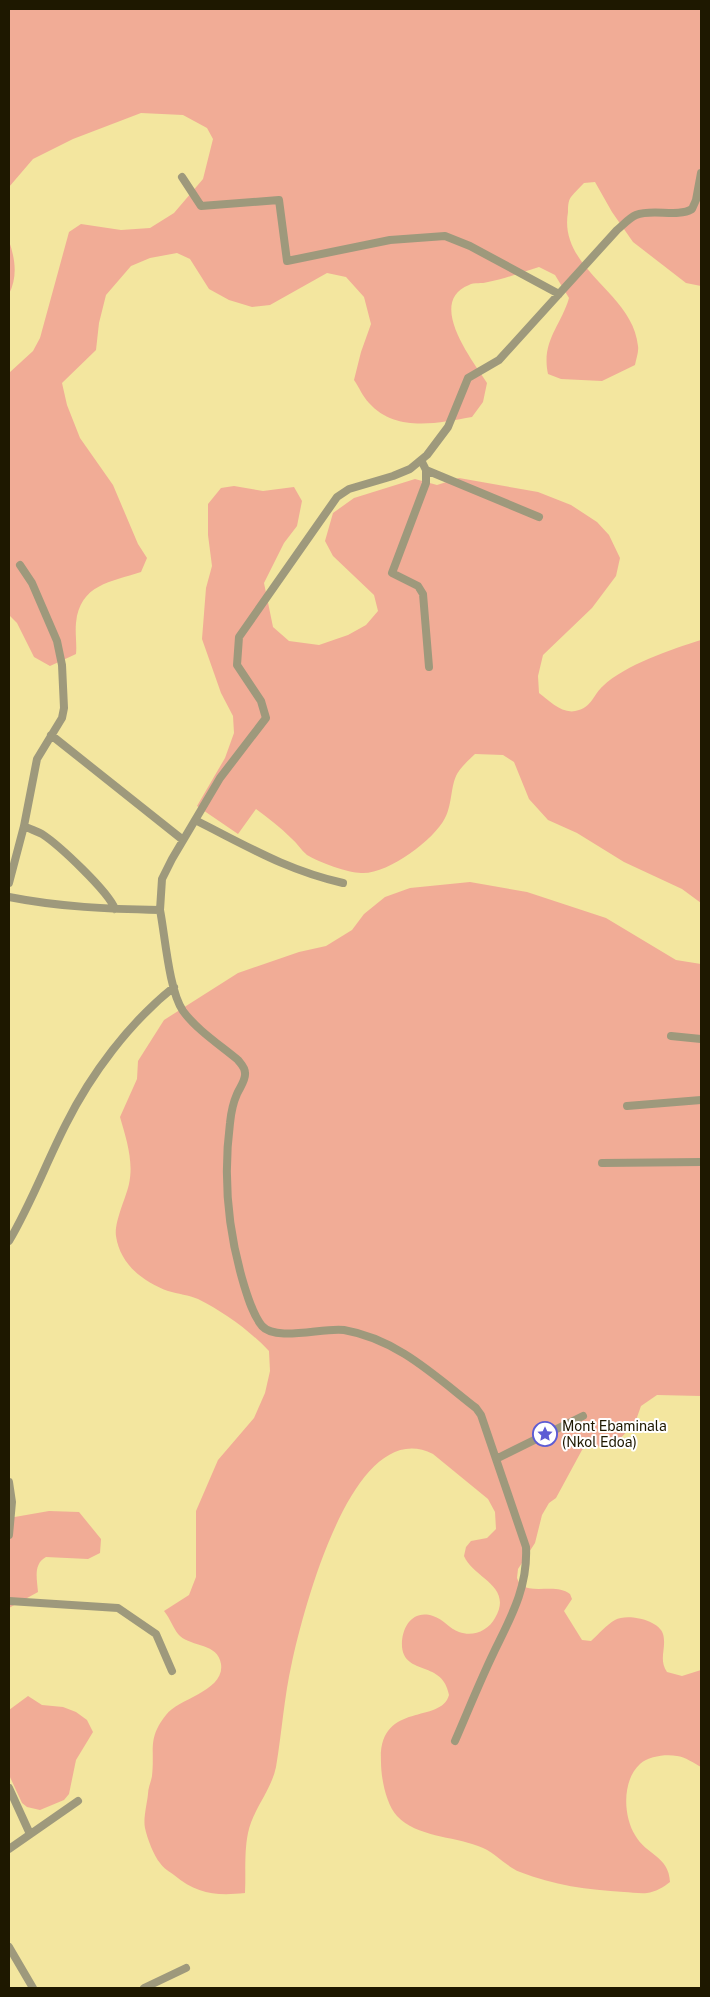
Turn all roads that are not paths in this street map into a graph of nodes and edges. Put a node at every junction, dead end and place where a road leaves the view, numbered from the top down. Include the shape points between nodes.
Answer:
1 (701, 172) edge
2 (182, 177) dead end
3 (559, 294) junction
4 (421, 460) junction
5 (426, 470) junction
6 (538, 517) dead end
7 (20, 564) dead end
8 (428, 667) dead end
9 (51, 735) junction
10 (196, 820) junction
11 (24, 826) junction
12 (183, 840) junction
13 (9, 883) edge
14 (343, 883) dead end
15 (9, 897) edge
16 (115, 909) junction
17 (160, 910) junction
18 (174, 987) junction
19 (671, 1036) dead end
20 (701, 1039) edge
21 (701, 1100) edge
22 (627, 1106) dead end
23 (701, 1162) edge
24 (602, 1163) dead end
25 (9, 1240) edge
26 (583, 1416) dead end
27 (496, 1459) junction
28 (9, 1482) edge
29 (9, 1535) edge
30 (9, 1601) edge
31 (172, 1671) dead end
32 (455, 1741) dead end
33 (9, 1788) edge
34 (78, 1801) dead end
35 (30, 1834) junction
36 (9, 1849) edge
37 (10, 1951) edge
38 (186, 1968) dead end
39 (33, 1988) edge
40 (144, 1988) edge

1 - 3 street via 692,209 635,215 617,230
2 - 3 street via 201,206 279,200 287,262 390,240 445,236
3 - 4 street via 500,360 468,378 448,427
4 - 5 street
4 - 10 street via 392,476 342,492 243,630 236,652 237,665 261,700 266,718 220,778
5 - 6 street
5 - 8 street via 426,483 392,573 418,586 423,594
7 - 9 street via 50,624 62,665 64,708 62,718
9 - 11 street via 37,759
9 - 12 street
10 - 12 street
10 - 14 street via 280,864
11 - 13 street
11 - 16 street via 59,847 108,897
12 - 17 street via 162,879
15 - 16 street via 44,904
16 - 17 street
17 - 18 street
18 - 25 street via 155,1002 101,1067 66,1122 21,1221
18 - 27 street via 183,1010 238,1060 246,1074 231,1111 228,1134 229,1219 248,1301 263,1326 271,1332 341,1330 370,1335 390,1344 476,1408
19 - 20 street
21 - 22 street
23 - 24 street
26 - 27 street
27 - 32 street via 526,1547 527,1564 516,1610 493,1653
28 - 29 street via 12,1502
30 - 31 street via 118,1608 156,1634
33 - 35 street
34 - 35 street
35 - 36 street
37 - 39 street
38 - 40 street

